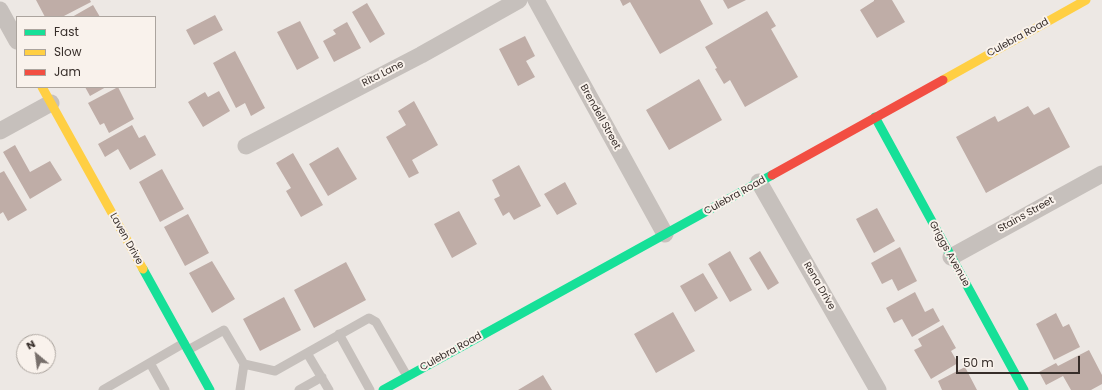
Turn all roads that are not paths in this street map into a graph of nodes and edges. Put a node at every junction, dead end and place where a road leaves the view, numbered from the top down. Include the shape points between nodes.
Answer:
1 (519, 0) edge
2 (536, 0) edge
3 (1086, 0) edge
4 (0, 10) edge
5 (16, 39) edge
6 (43, 88) edge
7 (51, 103) junction
8 (875, 117) junction
9 (0, 131) edge
10 (246, 146) dead end
11 (1102, 174) edge
12 (759, 182) junction
13 (665, 234) junction
14 (951, 257) junction
15 (339, 334) junction
16 (186, 347) junction
17 (307, 352) junction
18 (150, 364) junction
19 (244, 364) junction
20 (408, 376) junction
21 (322, 377) junction
22 (103, 390) edge
23 (165, 390) edge
24 (210, 390) edge
25 (240, 390) edge
26 (250, 390) edge
27 (299, 390) edge
28 (329, 390) edge
29 (370, 390) edge
30 (383, 390) edge
31 (878, 390) edge
32 (1024, 390) edge

1 - 10 street, Rita Lane via 421,55
2 - 13 street, Brendell Street
3 - 8 main road, Culebra Road
4 - 5 street
6 - 7 main road, Laven Drive
7 - 9 street
7 - 16 main road, Laven Drive
8 - 12 main road, Culebra Road
8 - 14 main road, Griggs Avenue
11 - 14 street, Stains Street
12 - 13 main road, Culebra Road
12 - 31 street, Rena Drive
13 - 20 main road, Culebra Road
14 - 32 main road, Griggs Avenue
15 - 17 lane
15 - 20 lane via 369,318 376,322
15 - 29 lane
16 - 18 lane
16 - 19 lane via 224,330
16 - 24 main road, Laven Drive
17 - 19 lane via 275,371
17 - 21 lane
18 - 22 lane
18 - 23 lane
19 - 25 lane
20 - 30 main road, Culebra Road
21 - 27 lane
21 - 28 lane
25 - 26 lane

